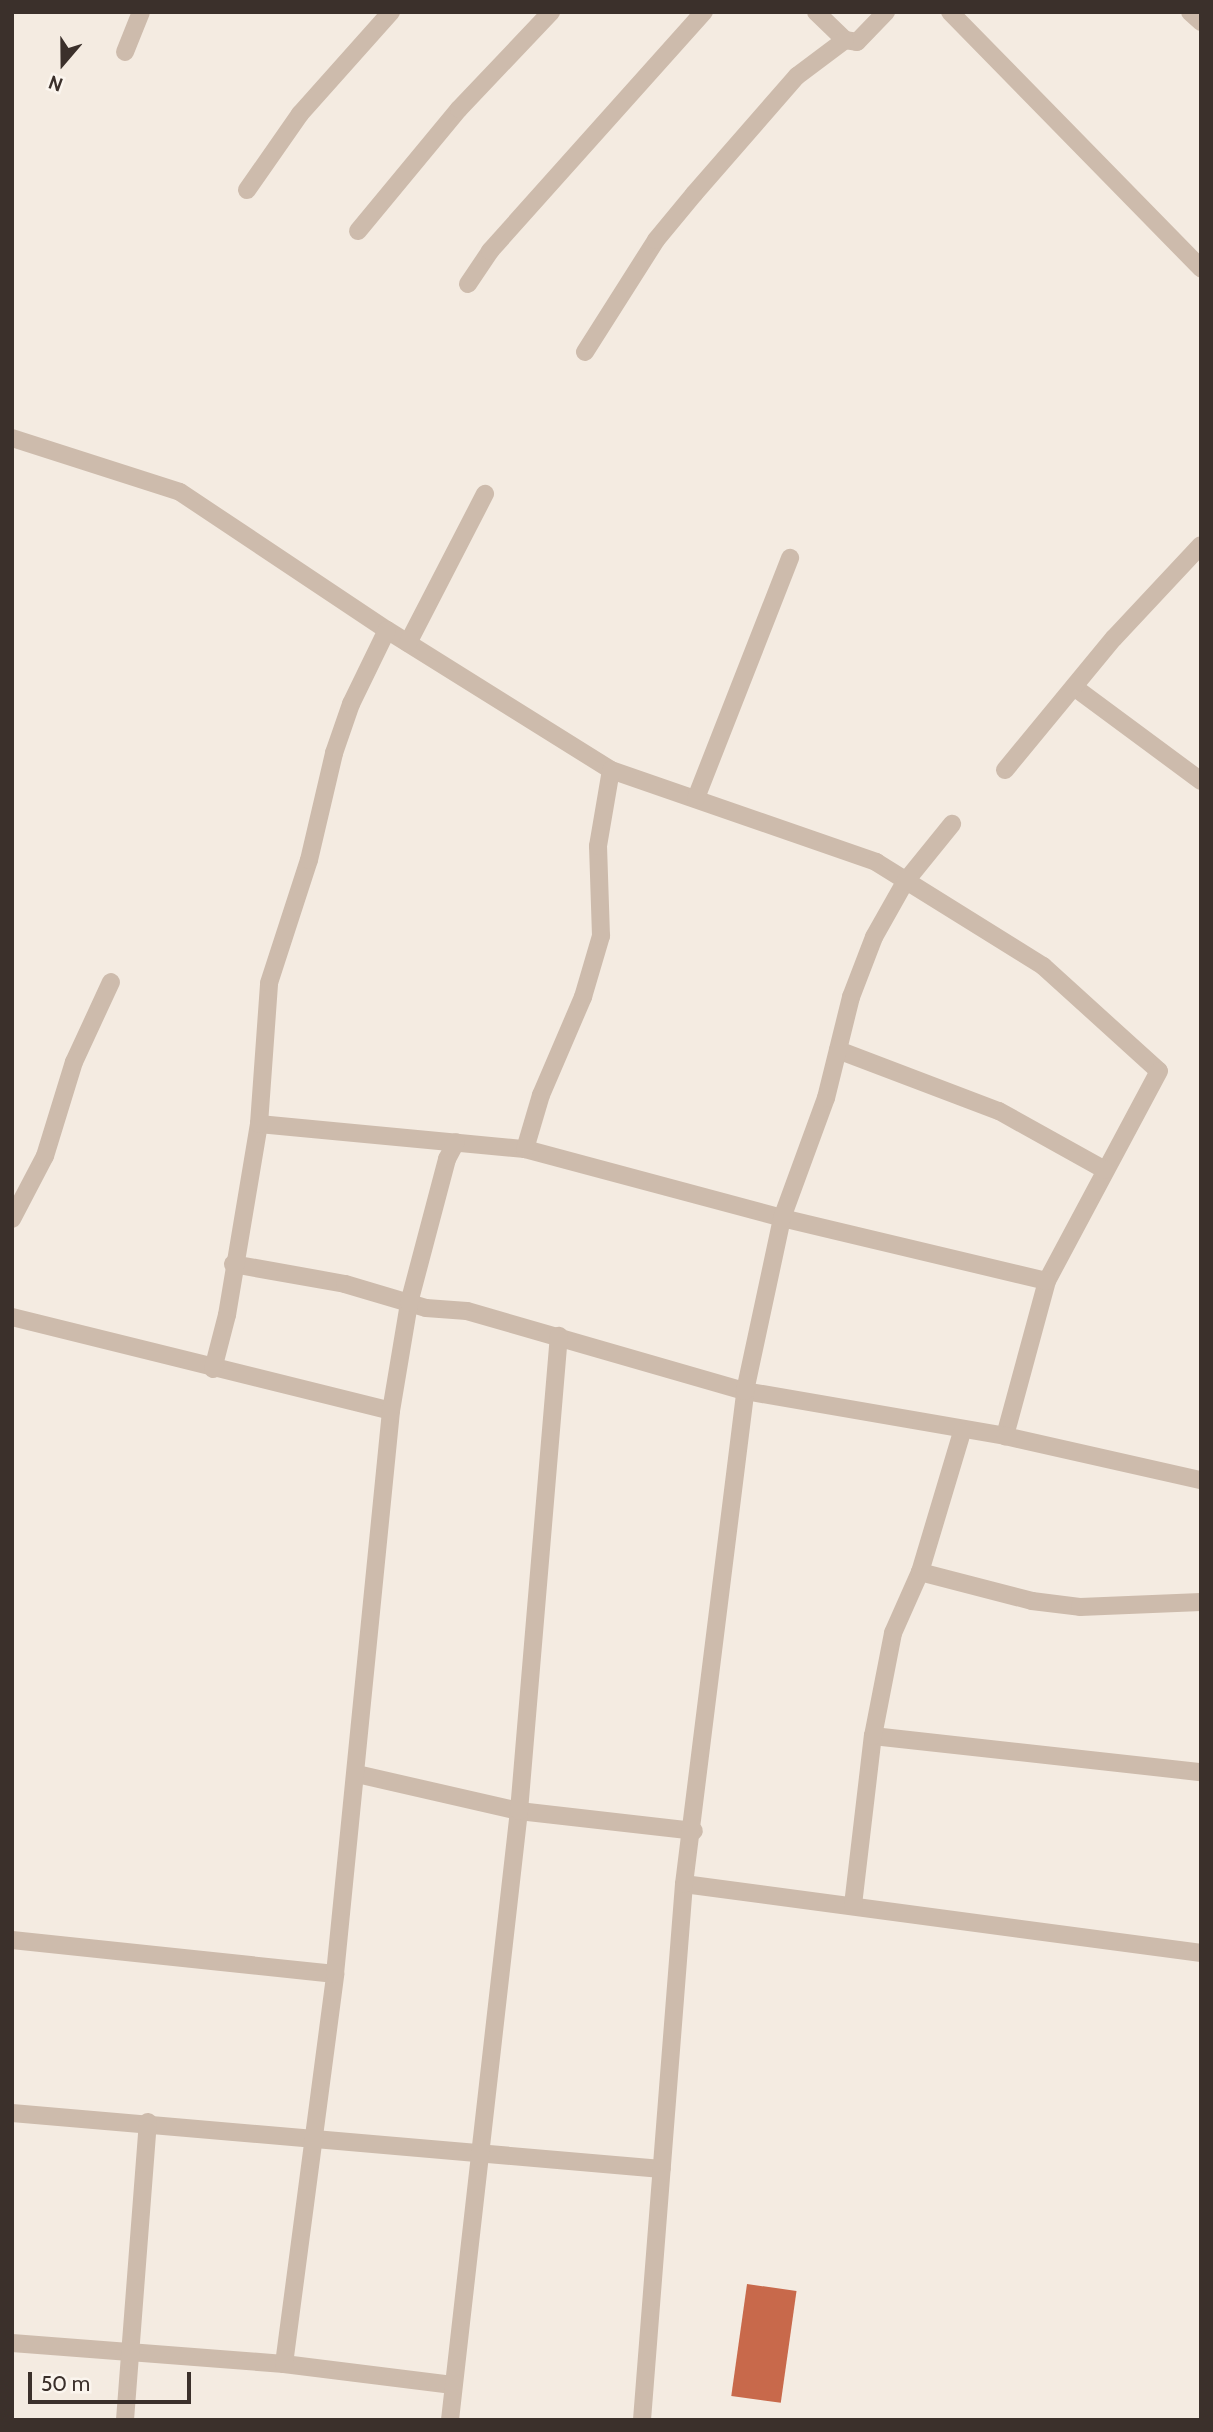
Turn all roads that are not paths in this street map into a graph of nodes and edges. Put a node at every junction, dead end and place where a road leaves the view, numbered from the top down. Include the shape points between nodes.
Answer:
1 (141, 12) edge
2 (391, 12) edge
3 (551, 12) edge
4 (704, 12) edge
5 (816, 12) edge
6 (886, 12) edge
7 (950, 12) edge
8 (1190, 12) edge
9 (1201, 22) edge
10 (845, 40) junction
11 (125, 52) dead end
12 (247, 190) dead end
13 (358, 231) dead end
14 (1201, 268) edge
15 (468, 284) dead end
16 (584, 352) dead end
17 (12, 439) edge
18 (485, 494) dead end
19 (1201, 545) edge
20 (790, 558) dead end
21 (387, 630) junction
22 (408, 643) junction
23 (1073, 687) junction
24 (1004, 769) dead end
25 (611, 770) junction
26 (1201, 781) edge
27 (696, 798) junction
28 (953, 824) dead end
29 (905, 882) junction
30 (111, 982) dead end
31 (838, 1050) junction
32 (259, 1124) junction
33 (456, 1142) junction
34 (525, 1149) junction
35 (1105, 1170) junction
36 (782, 1218) junction
37 (12, 1219) edge
38 (233, 1264) junction
39 (1047, 1281) junction
40 (409, 1303) junction
41 (12, 1317) edge
42 (559, 1336) junction
43 (213, 1369) junction
44 (745, 1391) junction
45 (391, 1411) junction
46 (962, 1432) junction
47 (1005, 1436) junction
48 (1201, 1480) edge
49 (920, 1572) junction
50 (1201, 1602) edge
51 (873, 1736) junction
52 (1201, 1772) edge
53 (358, 1774) junction
54 (519, 1811) junction
55 (694, 1831) junction
56 (684, 1884) junction
57 (853, 1905) junction
58 (12, 1940) edge
59 (1201, 1953) edge
60 (335, 1973) junction
61 (12, 2113) edge
62 (148, 2122) junction
63 (316, 2142) junction
64 (478, 2156) junction
65 (662, 2169) junction
66 (12, 2343) edge
67 (129, 2355) junction
68 (284, 2364) junction
69 (453, 2385) junction
70 (125, 2420) edge
71 (450, 2420) edge
72 (642, 2420) edge

1 - 11 street
2 - 12 street via 300,114
3 - 13 street via 459,109
4 - 15 street via 499,241
5 - 10 street
6 - 10 street via 868,35 857,42
7 - 14 street
8 - 9 street
10 - 16 street via 797,76 694,194 656,240
17 - 21 street via 180,492
18 - 22 street
19 - 23 street
20 - 27 street
21 - 22 street
21 - 32 street via 351,704 334,753 309,860 269,983
22 - 25 street
23 - 24 street
23 - 26 street
25 - 27 street
25 - 34 street via 598,846 601,936 583,997 557,1053
27 - 29 street via 876,862
28 - 29 street
29 - 31 street via 874,937
29 - 35 street via 1043,966 1159,1071
30 - 37 street via 74,1062 45,1156
31 - 35 street via 999,1111
31 - 36 street via 826,1098
32 - 33 street
32 - 38 street
33 - 34 street
33 - 40 street via 447,1159
34 - 36 street
35 - 39 street
36 - 39 street
36 - 44 street
38 - 40 street via 345,1284
38 - 43 street via 227,1315
39 - 47 street
40 - 42 street via 467,1311
40 - 45 street
41 - 43 street
42 - 44 street
42 - 54 street
43 - 45 street
44 - 46 street
44 - 55 street
45 - 53 street
46 - 47 street
46 - 49 street
47 - 48 street
49 - 50 street via 1032,1601 1080,1607
49 - 51 street via 893,1633
51 - 52 street
51 - 57 street
53 - 54 street
53 - 60 street
54 - 55 street
54 - 64 street
55 - 56 street
56 - 57 street
56 - 65 street
57 - 59 street
58 - 60 street
60 - 63 street
61 - 62 street
62 - 63 street
62 - 67 street
63 - 64 street
63 - 68 street
64 - 65 street
64 - 69 street
65 - 72 street
66 - 67 street
67 - 68 street
67 - 70 street
68 - 69 street
69 - 71 street

